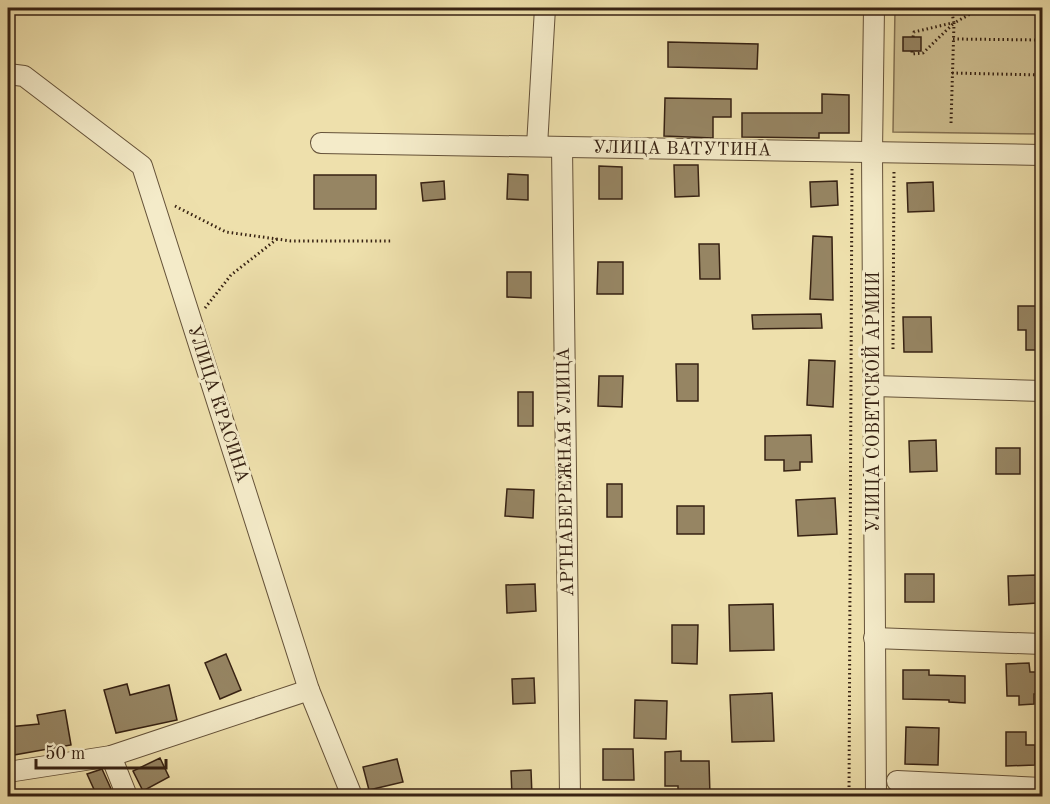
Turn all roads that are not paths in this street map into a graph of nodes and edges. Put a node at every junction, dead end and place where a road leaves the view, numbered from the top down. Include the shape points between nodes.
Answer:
1 (545, 8) edge
2 (874, 8) edge
3 (8, 74) edge
4 (321, 142) dead end
5 (537, 146) junction
6 (562, 147) junction
7 (872, 152) junction
8 (1042, 155) edge
9 (874, 386) junction
10 (1042, 391) edge
11 (874, 638) junction
12 (1042, 644) edge
13 (309, 690) junction
14 (111, 756) junction
15 (8, 772) edge
16 (897, 781) dead end
17 (1042, 788) edge
18 (127, 796) edge
19 (352, 796) edge
20 (570, 796) edge
21 (876, 796) edge

1 - 5 street
2 - 7 street, УЛИЦА СОВЕТСКОЙ АРМИИ
3 - 13 street, УЛИЦА КРАСИНА via 24,76 142,166
4 - 5 street, УЛИЦА ВАТУТИНА
5 - 6 street, УЛИЦА ВАТУТИНА
6 - 7 street, УЛИЦА ВАТУТИНА
6 - 20 street, АРТНАБЕРЕЖНАЯ УЛИЦА
7 - 8 street, УЛИЦА ВАТУТИНА
7 - 9 street, УЛИЦА СОВЕТСКОЙ АРМИИ
9 - 10 street
9 - 11 street, УЛИЦА СОВЕТСКОЙ АРМИИ
11 - 12 street
11 - 21 street, УЛИЦА СОВЕТСКОЙ АРМИИ
13 - 14 street
13 - 19 street, УЛИЦА КРАСИНА
14 - 15 street
14 - 18 street
16 - 17 street

